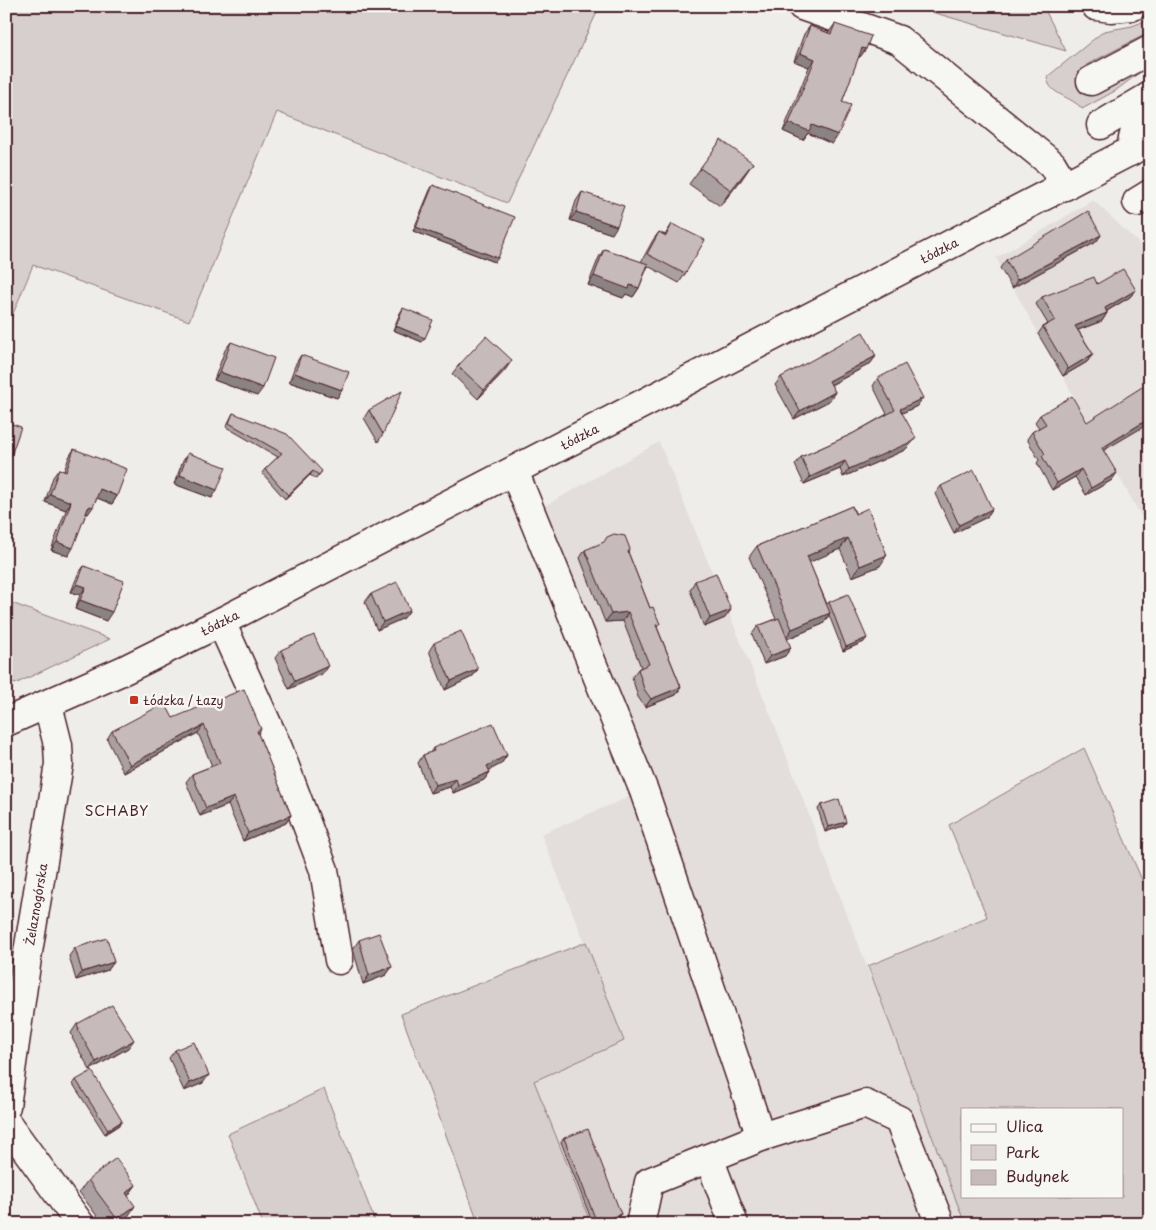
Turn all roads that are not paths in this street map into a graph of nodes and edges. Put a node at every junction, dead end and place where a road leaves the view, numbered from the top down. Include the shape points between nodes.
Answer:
1 (802, 6) edge
2 (1096, 6) edge
3 (1133, 6) edge
4 (1150, 50) edge
5 (1090, 81) dead end
6 (1150, 96) edge
7 (1101, 125) dead end
8 (1140, 146) edge
9 (1065, 186) junction
10 (514, 471) junction
11 (222, 622) junction
12 (48, 705) junction
13 (6, 722) edge
14 (339, 960) dead end
15 (6, 1106) edge
16 (6, 1122) edge
17 (761, 1137) junction
18 (709, 1158) junction
19 (80, 1224) edge
20 (643, 1224) edge
21 (734, 1224) edge
22 (940, 1224) edge

1 - 9 main road via 898,40 1052,164
2 - 3 main road
4 - 5 main road
6 - 7 main road
6 - 8 main road via 1135,130
8 - 9 main road, Łódzka
9 - 10 main road, Łódzka
10 - 11 main road, Łódzka
10 - 17 main road via 644,791
11 - 12 main road, Łódzka
11 - 14 main road via 278,748 324,870
12 - 13 main road, Łódzka
12 - 15 main road, Żelaznogórska via 59,764
16 - 19 main road
17 - 18 main road
17 - 22 main road via 865,1104 899,1120
18 - 20 main road via 649,1182 641,1220
18 - 21 main road

